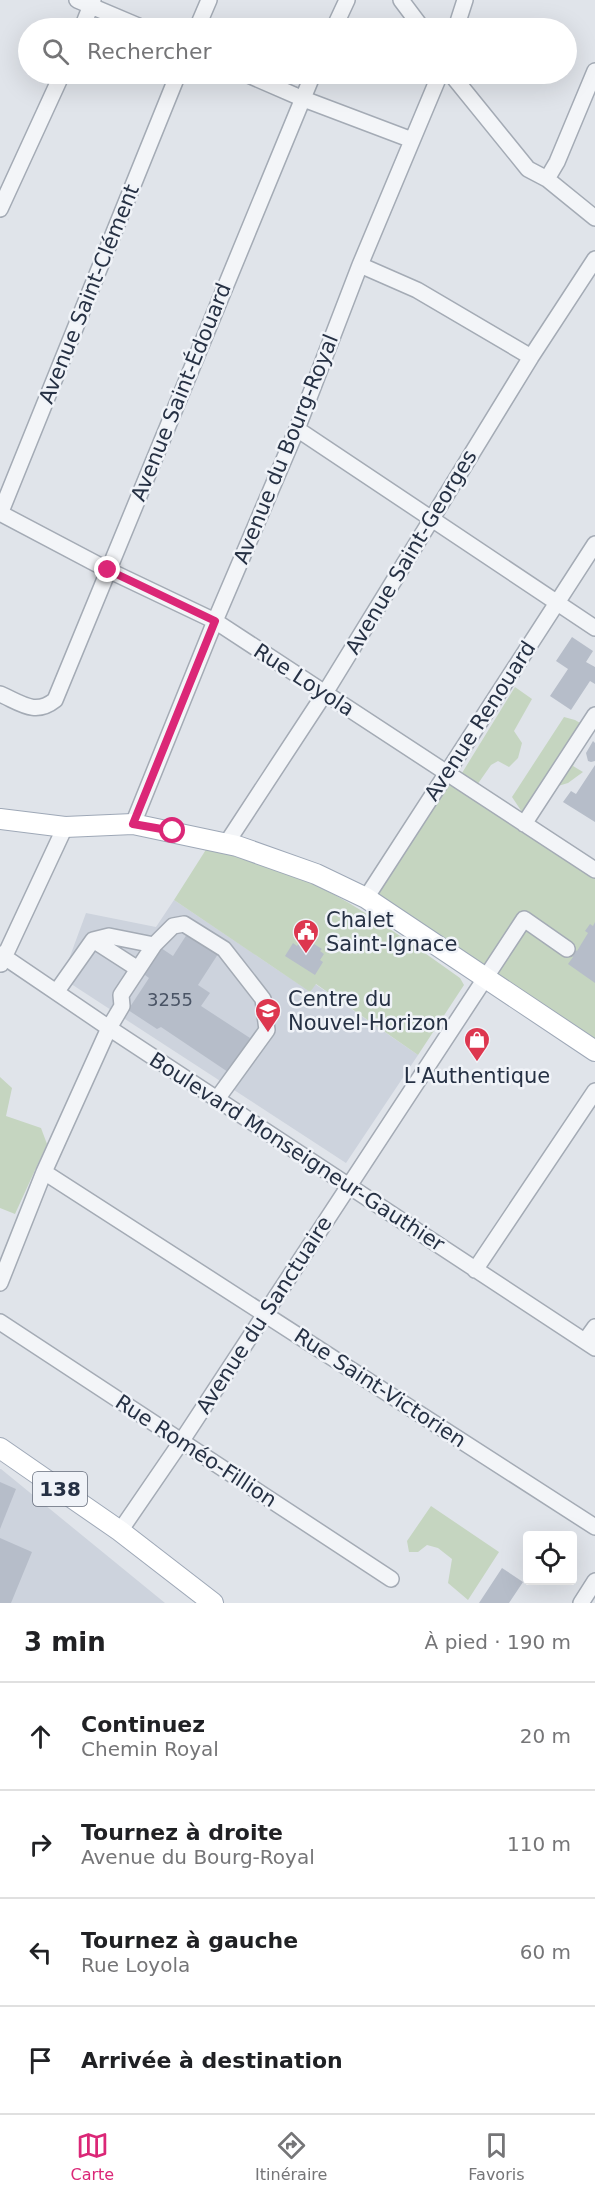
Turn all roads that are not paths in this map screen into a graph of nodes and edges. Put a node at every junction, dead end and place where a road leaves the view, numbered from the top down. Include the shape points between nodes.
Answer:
1 (209, 0) edge
2 (347, 0) edge
3 (400, 0) edge
4 (465, 0) edge
5 (87, 2) edge
6 (84, 18) edge
7 (121, 18) edge
8 (201, 18) edge
9 (339, 18) edge
10 (414, 18) edge
11 (459, 18) edge
12 (595, 71) edge
13 (57, 84) edge
14 (174, 84) edge
15 (269, 84) edge
16 (308, 84) edge
17 (436, 84) edge
18 (459, 84) edge
19 (301, 98) junction
20 (412, 140) junction
21 (548, 180) junction
22 (0, 209) edge
23 (595, 218) edge
24 (595, 260) edge
25 (360, 265) junction
26 (531, 357) junction
27 (297, 429) junction
28 (0, 513) edge
29 (431, 519) junction
30 (595, 544) edge
31 (108, 570) junction
32 (557, 603) junction
33 (215, 621) junction
34 (595, 628) edge
35 (325, 693) junction
36 (0, 694) edge
37 (595, 715) edge
38 (447, 773) junction
39 (0, 819) edge
40 (133, 824) junction
41 (524, 824) junction
42 (65, 827) junction
43 (226, 844) junction
44 (595, 870) edge
45 (366, 898) junction
46 (93, 940) junction
47 (154, 945) junction
48 (567, 949) dead end
49 (1, 959) edge
50 (138, 969) junction
51 (486, 977) junction
52 (57, 991) junction
53 (109, 1028) junction
54 (595, 1051) edge
55 (595, 1091) edge
56 (217, 1099) junction
57 (44, 1172) junction
58 (349, 1186) junction
59 (475, 1270) junction
60 (0, 1283) edge
61 (265, 1313) junction
62 (0, 1322) edge
63 (595, 1327) edge
64 (590, 1345) edge
65 (181, 1442) junction
66 (0, 1448) edge
67 (595, 1527) edge
68 (120, 1531) junction
69 (392, 1579) dead end
70 (595, 1581) edge
71 (197, 1603) edge
72 (213, 1603) edge
73 (581, 1603) edge

1 - 8 street
2 - 9 street
3 - 10 street
4 - 11 street
5 - 6 street
5 - 7 street
12 - 21 street
13 - 22 street
14 - 28 street, Avenue Saint-Clément
15 - 19 street
16 - 19 street, Avenue Saint-Édouard
17 - 20 street, Avenue du Bourg-Royal
18 - 21 street via 528,169
19 - 20 street
19 - 31 street, Avenue Saint-Édouard
20 - 25 street, Avenue du Bourg-Royal
21 - 23 street
24 - 26 street, Avenue Saint-Georges
25 - 26 street via 417,290
25 - 27 street, Avenue du Bourg-Royal
26 - 29 street, Avenue Saint-Georges
27 - 29 street
27 - 33 street, Avenue du Bourg-Royal
28 - 31 street, Rue Loyola
29 - 32 street
29 - 35 street, Avenue Saint-Georges
30 - 32 street, Avenue Renouard
31 - 33 street, Rue Loyola
31 - 36 street, Avenue Saint-Édouard via 55,700 36,709
32 - 34 street
32 - 38 street, Avenue Renouard
33 - 35 street, Rue Loyola
33 - 40 street, Avenue du Bourg-Royal
35 - 38 street, Rue Loyola
35 - 43 street, Avenue Saint-Georges
37 - 41 street
38 - 41 street, Rue Loyola
38 - 45 street, Avenue Renouard
39 - 42 main road
40 - 42 main road
40 - 43 main road
41 - 44 street, Rue Loyola
42 - 49 street
43 - 45 main road via 316,874
45 - 51 main road
46 - 47 street via 109,936
46 - 50 street
46 - 52 street
47 - 50 street
47 - 56 street via 173,926 184,924 224,949 263,999 267,1030
48 - 51 street, Avenue du Sanctuaire via 524,919
49 - 52 street, Boulevard Monseigneur-Gauthier
50 - 53 street via 121,995 122,1006
51 - 54 main road
51 - 58 street, Avenue du Sanctuaire
52 - 53 street, Boulevard Monseigneur-Gauthier
53 - 56 street, Boulevard Monseigneur-Gauthier
53 - 57 street
55 - 59 street
56 - 58 street, Boulevard Monseigneur-Gauthier
57 - 60 street
57 - 61 street, Rue Saint-Victorien
58 - 59 street, Boulevard Monseigneur-Gauthier
58 - 61 street, Avenue du Sanctuaire
59 - 64 street, Boulevard Monseigneur-Gauthier
61 - 65 street, Avenue du Sanctuaire
61 - 67 street, Rue Saint-Victorien
62 - 65 street, Rue Roméo-Fillion
63 - 64 street
65 - 68 street, Avenue du Sanctuaire
65 - 69 street, Rue Roméo-Fillion
66 - 68 main road, 138
68 - 71 main road, 138
68 - 72 main road, 138
70 - 73 street

